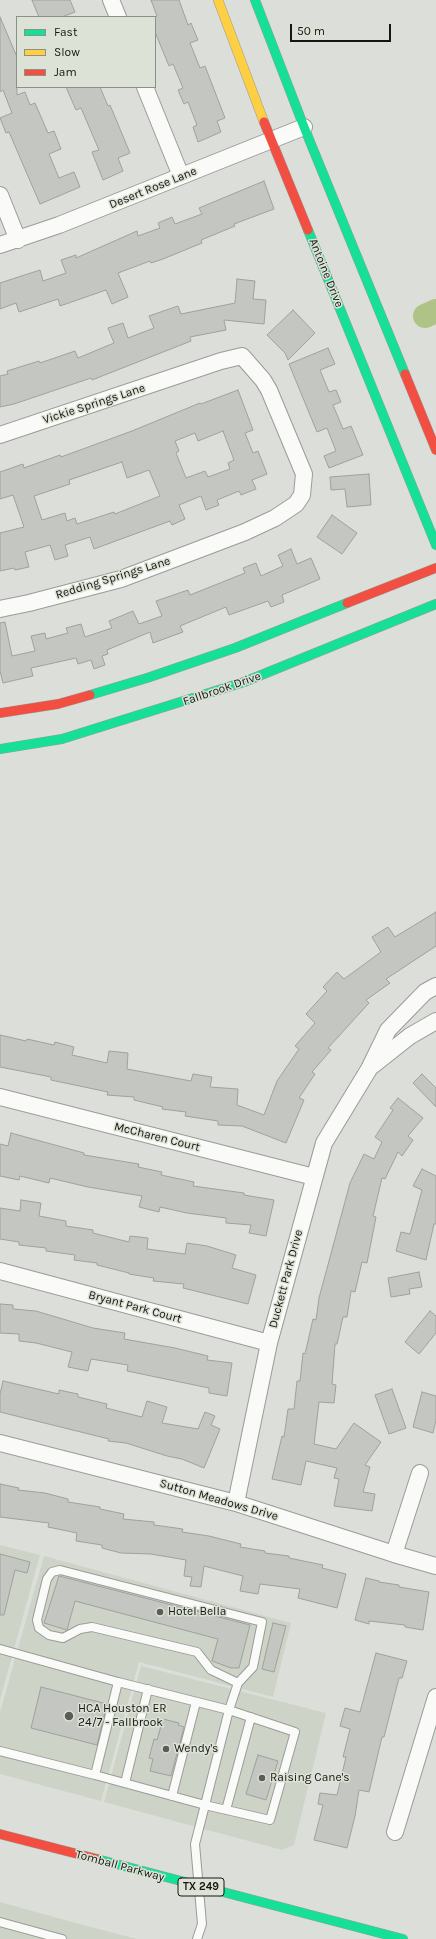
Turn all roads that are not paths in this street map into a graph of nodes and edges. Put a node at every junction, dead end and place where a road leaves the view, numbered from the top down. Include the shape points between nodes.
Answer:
1 (111, 0) edge
2 (218, 0) edge
3 (255, 0) edge
4 (118, 16) edge
5 (145, 88) edge
6 (304, 127) junction
7 (272, 140) junction
8 (181, 176) junction
9 (0, 195) edge
10 (18, 240) junction
11 (0, 245) edge
12 (432, 428) edge
13 (0, 435) edge
14 (436, 450) edge
15 (224, 540) joint
16 (436, 545) edge
17 (436, 568) edge
18 (436, 604) edge
19 (0, 608) edge
20 (0, 713) edge
21 (0, 749) edge
22 (436, 986) edge
23 (436, 1021) edge
24 (369, 1068) junction
25 (0, 1097) edge
26 (314, 1177) junction
27 (0, 1271) edge
28 (269, 1343) junction
29 (0, 1443) edge
30 (420, 1472) dead end
31 (236, 1503) junction
32 (394, 1554) junction
33 (436, 1566) edge
34 (0, 1649) edge
35 (118, 1682) junction
36 (238, 1683) junction
37 (148, 1689) junction
38 (436, 1697) edge
39 (196, 1702) junction
40 (229, 1710) junction
41 (251, 1717) junction
42 (430, 1743) edge
43 (0, 1751) edge
44 (95, 1775) junction
45 (125, 1783) junction
46 (172, 1796) junction
47 (205, 1805) junction
48 (226, 1810) junction
49 (395, 1832) dead end
50 (0, 1834) edge
51 (199, 1887) junction
52 (0, 1922) edge
53 (30, 1935) edge
54 (62, 1939) edge
55 (197, 1939) edge
56 (403, 1939) edge

1 - 4 street
2 - 7 main road, Antoine Drive
3 - 6 main road
5 - 8 street
6 - 7 street, Desert Rose Lane
6 - 12 main road
7 - 8 street, Desert Rose Lane
7 - 16 main road, Antoine Drive
8 - 10 street, Desert Rose Lane
9 - 10 street
10 - 11 street, Desert Rose Lane
12 - 14 main road
13 - 15 street, Vickie Springs Lane via 242,356 269,390 304,474 302,495 296,504 275,518
15 - 19 street, Redding Springs Lane via 121,579
17 - 20 main road via 235,648 147,678 58,704
18 - 21 main road, Fallbrook Drive via 237,684 62,738
22 - 24 street, Duckett Park Drive via 425,992 388,1030
23 - 24 street, Duckett Park Drive via 410,1036
24 - 26 street, Duckett Park Drive via 324,1144
25 - 26 street, McCharen Court
26 - 28 street, Duckett Park Drive
27 - 28 street, Bryant Park Court
28 - 31 street, Duckett Park Drive
29 - 31 street, Sutton Meadows Drive
30 - 32 street
31 - 32 street, Sutton Meadows Drive
32 - 33 street, Sutton Meadows Drive
34 - 35 lane
35 - 37 lane
35 - 44 lane
36 - 36 lane via 252,1667 262,1622 60,1570 52,1572 47,1579 37,1620 39,1628 49,1636 63,1638 80,1629 92,1627 154,1641 197,1652 211,1670
36 - 40 lane
37 - 39 lane
37 - 45 lane
38 - 42 street
39 - 40 lane
39 - 46 lane
40 - 41 lane
40 - 47 lane
41 - 48 lane
41 - 48 lane via 295,1732 270,1820
42 - 49 street
43 - 44 lane
44 - 45 lane
45 - 46 lane
46 - 47 lane
47 - 48 lane
47 - 51 lane via 195,1844
50 - 51 main road, Tomball Parkway / TX 249
51 - 55 lane via 202,1924
51 - 56 main road, Tomball Parkway / TX 249
52 - 53 lane
53 - 54 lane

